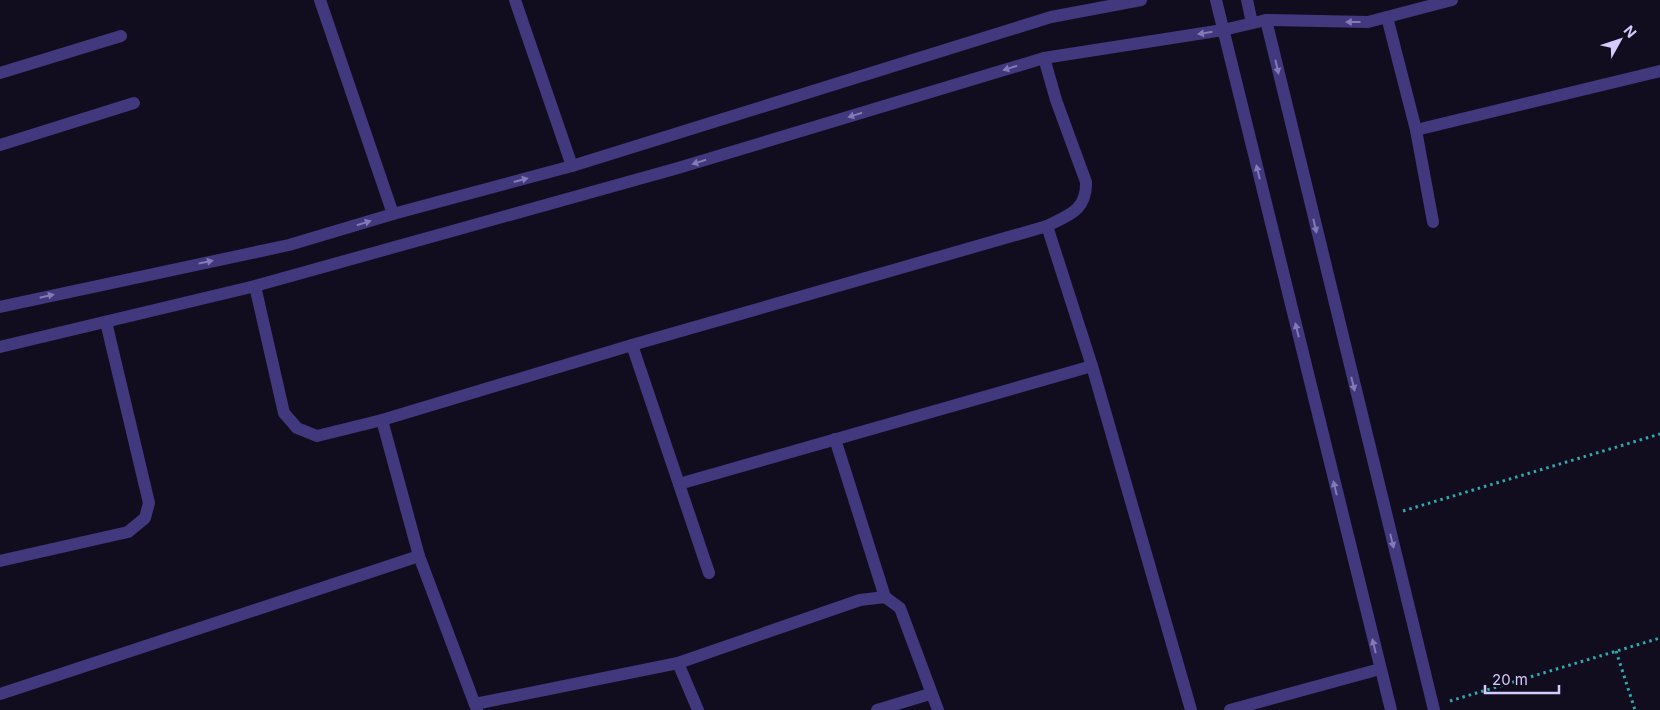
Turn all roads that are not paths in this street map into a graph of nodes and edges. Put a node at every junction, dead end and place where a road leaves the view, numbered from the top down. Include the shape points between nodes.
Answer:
1 (320, 0) edge
2 (515, 0) edge
3 (1141, 0) edge
4 (1216, 0) edge
5 (1246, 0) edge
6 (1452, 0) edge
7 (1387, 17) junction
8 (1266, 20) junction
9 (1252, 23) junction
10 (1224, 30) junction
11 (121, 36) dead end
12 (1044, 58) junction
13 (1660, 71) edge
14 (0, 73) edge
15 (134, 103) dead end
16 (1416, 130) junction
17 (0, 145) edge
18 (572, 166) junction
19 (393, 214) junction
20 (1433, 222) dead end
21 (1047, 226) junction
22 (255, 286) junction
23 (0, 307) edge
24 (106, 322) junction
25 (632, 345) junction
26 (0, 347) edge
27 (1092, 366) junction
28 (382, 420) junction
29 (835, 439) junction
30 (679, 484) junction
31 (419, 556) junction
32 (0, 561) edge
33 (710, 572) dead end
34 (885, 597) junction
35 (678, 663) junction
36 (1380, 669) junction
37 (0, 694) edge
38 (930, 694) junction
39 (476, 707) edge
40 (1433, 708) edge
41 (698, 710) edge
42 (877, 710) edge
43 (938, 710) edge
44 (1191, 710) edge
45 (1230, 710) edge
46 (1391, 710) edge

1 - 19 street
2 - 18 street
3 - 18 street via 1051,17
4 - 10 street
5 - 9 street
6 - 7 street
7 -> 8 street via 1368,22
7 - 16 street
8 - 9 street
8 -> 40 street
9 - 10 street
10 -> 12 street
36 -> 10 street
11 - 14 street
12 - 21 street via 1086,182 1086,194 1072,214
12 -> 22 street via 678,168
13 - 16 street
15 - 17 street
16 - 20 street
19 -> 18 street
23 -> 19 street via 290,245
21 - 25 street
21 - 27 street
22 - 24 street
22 - 28 street via 284,413 297,428 317,436
24 - 26 street
24 - 32 street via 149,503 145,518 128,532
25 - 28 street
25 - 30 street
27 - 29 street
27 - 44 street
28 - 31 street
29 - 30 street
29 - 34 street
30 - 33 street
31 - 37 street
31 - 39 street
34 - 35 street via 860,600
34 - 38 street via 900,608
35 - 39 street
35 - 41 street
36 - 45 street
36 - 46 street
38 - 42 street
38 - 43 street

